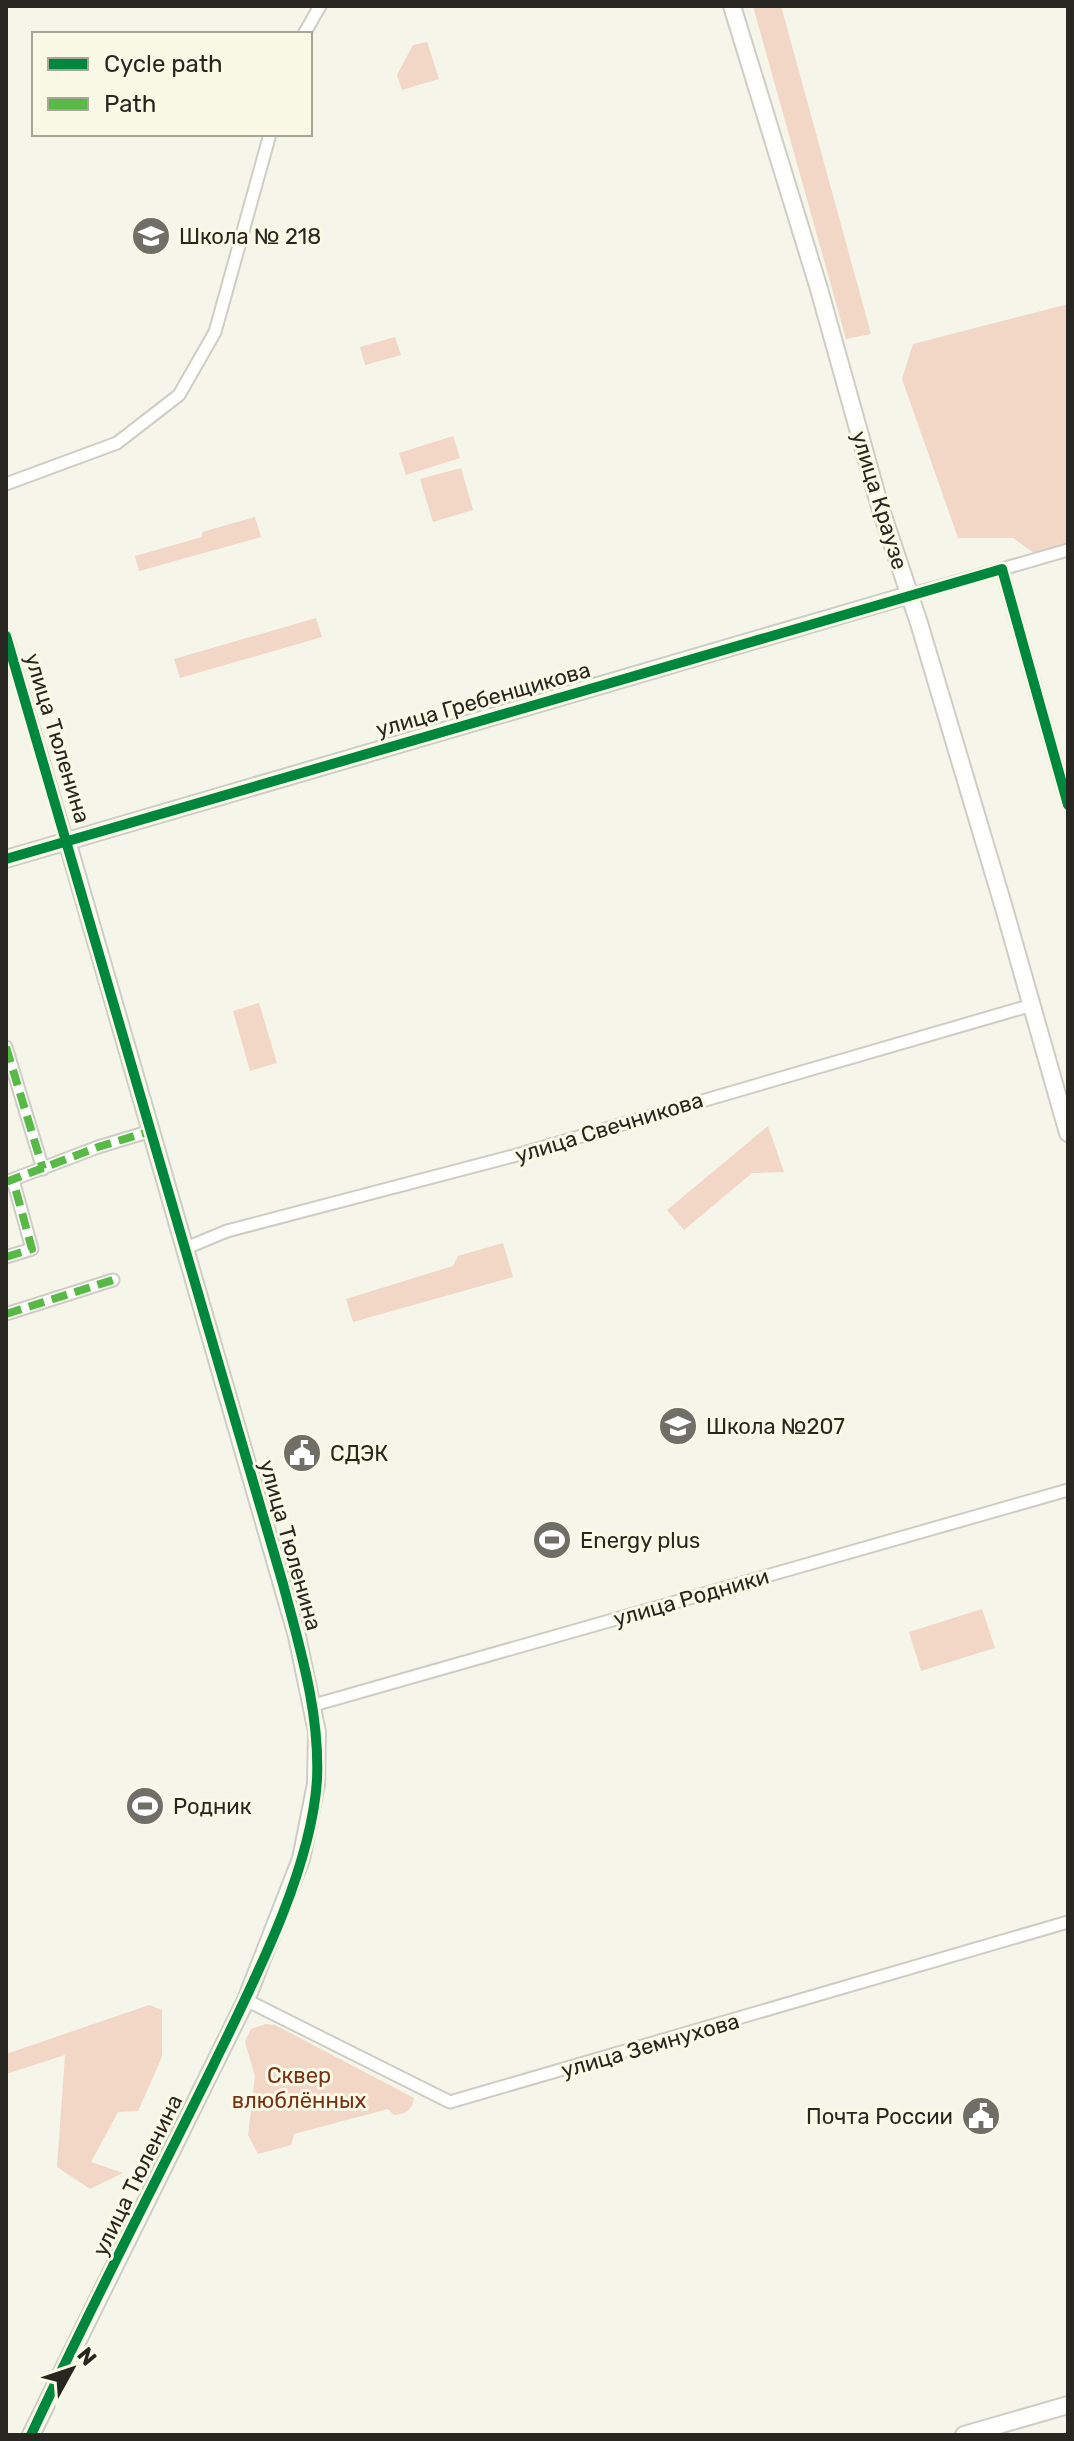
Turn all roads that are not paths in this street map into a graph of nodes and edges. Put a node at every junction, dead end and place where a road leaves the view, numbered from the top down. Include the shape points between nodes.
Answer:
1 (320, 6) edge
2 (732, 6) edge
3 (305, 32) edge
4 (269, 136) edge
5 (6, 484) edge
6 (1068, 550) edge
7 (1002, 569) junction
8 (909, 595) junction
9 (6, 636) edge
10 (1065, 781) edge
11 (1068, 805) edge
12 (67, 841) junction
13 (6, 859) edge
14 (1032, 1005) junction
15 (6, 1047) edge
16 (151, 1131) junction
17 (1068, 1133) edge
18 (43, 1169) junction
19 (9, 1181) edge
20 (186, 1248) junction
21 (6, 1257) edge
22 (113, 1280) dead end
23 (6, 1314) edge
24 (1068, 1490) edge
25 (314, 1705) junction
26 (1068, 1922) edge
27 (246, 2000) junction
28 (1068, 2405) edge
29 (31, 2435) edge
30 (964, 2435) edge

1 - 3 street
2 - 8 street, улица Краузе
4 - 5 street via 215,332 179,395 117,443
6 - 7 street
7 - 8 street
7 - 10 street
8 - 12 street, улица Гребенщикова
8 - 14 street, улица Краузе
9 - 12 street, улица Тюленина
10 - 11 street
12 - 13 street, улица Гребенщикова
12 - 16 street, улица Тюленина
14 - 17 street, улица Краузе
14 - 20 street, улица Свечникова via 513,1156 227,1231
15 - 18 street
16 - 18 street
16 - 20 street, улица Тюленина
18 - 19 street
19 - 21 street via 32,1249
20 - 25 street, улица Тюленина
22 - 23 street
24 - 25 street, улица Родники
25 - 27 street, улица Тюленина via 316,1784 301,1859
26 - 27 street, улица Земнухова via 450,2102
27 - 29 street, улица Тюленина
28 - 30 street

